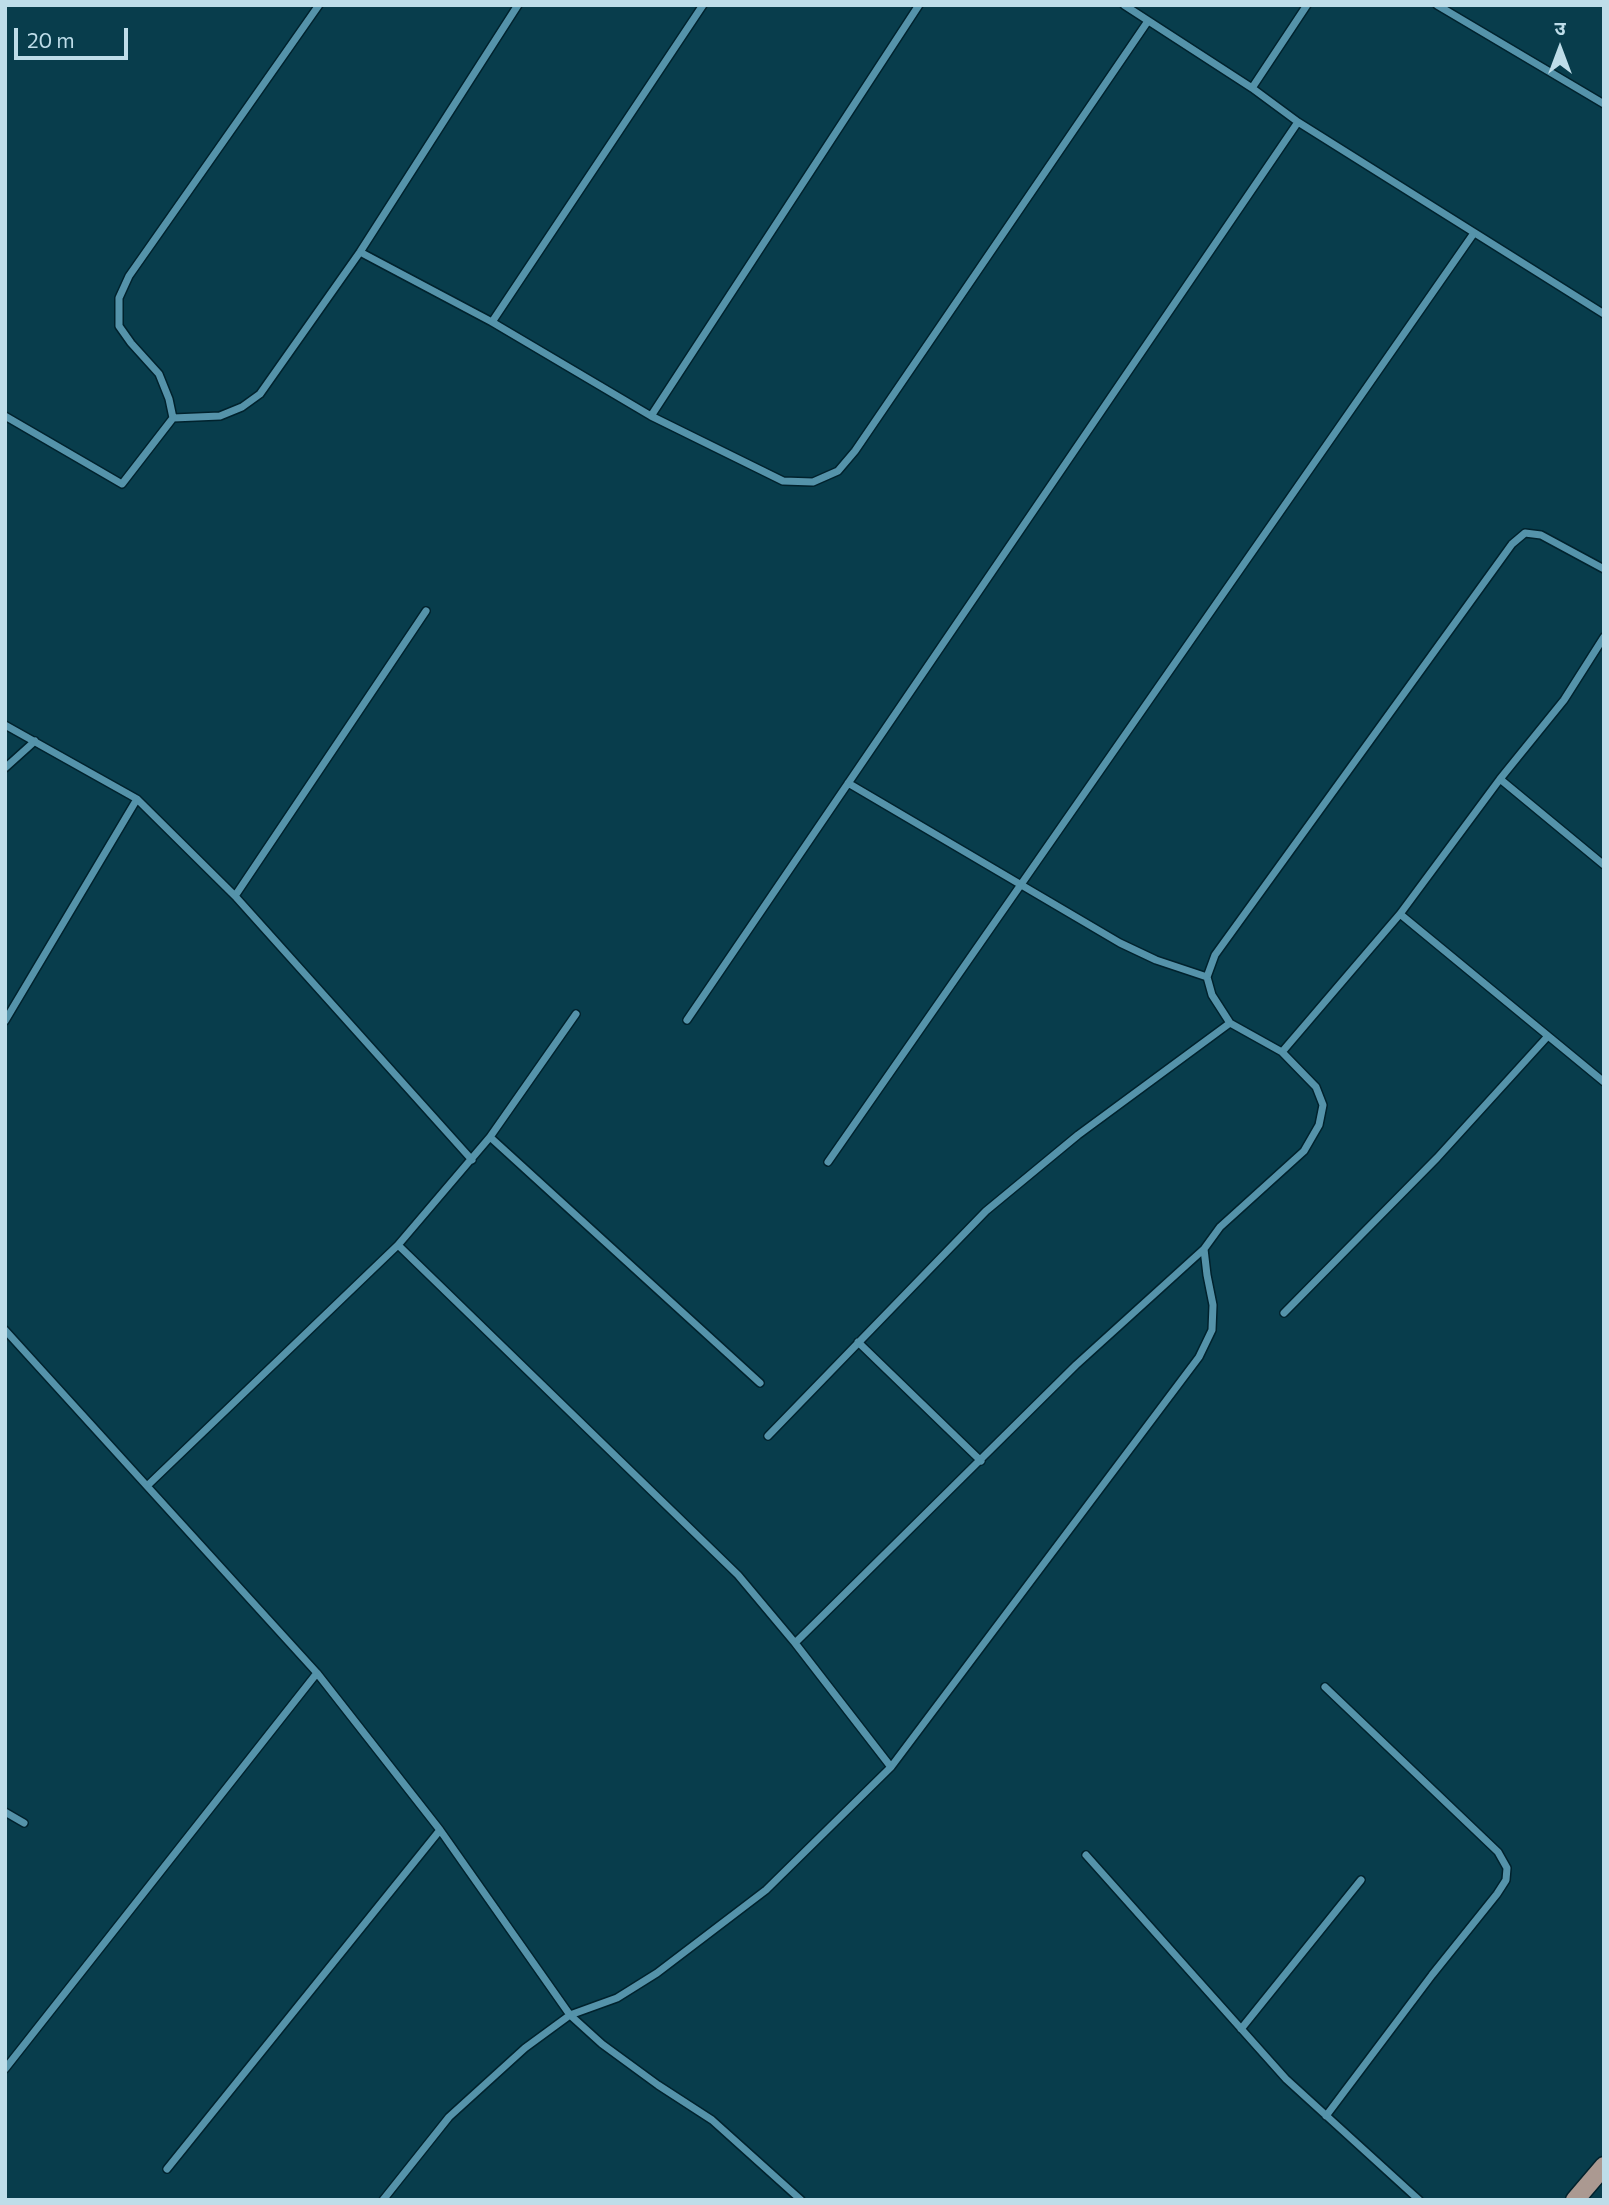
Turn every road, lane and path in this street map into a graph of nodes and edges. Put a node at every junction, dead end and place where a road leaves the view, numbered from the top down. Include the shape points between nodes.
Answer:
1 (319, 5) edge
2 (518, 5) edge
3 (703, 5) edge
4 (919, 5) edge
5 (1124, 5) edge
6 (1307, 5) edge
7 (1437, 5) edge
8 (1149, 20) junction
9 (1252, 88) junction
10 (1604, 104) edge
11 (1298, 122) junction
12 (1475, 233) junction
13 (360, 252) junction
14 (1604, 314) edge
15 (492, 322) junction
16 (5, 416) edge
17 (651, 416) junction
18 (173, 418) junction
19 (1604, 569) edge
20 (426, 611) dead end
21 (1604, 637) edge
22 (5, 725) edge
23 (35, 741) junction
24 (5, 768) edge
25 (1500, 779) junction
26 (848, 783) junction
27 (137, 799) junction
28 (1604, 865) edge
29 (1021, 885) junction
30 (235, 896) junction
31 (1400, 914) junction
32 (1207, 977) junction
33 (576, 1014) dead end
34 (687, 1020) dead end
35 (5, 1021) edge
36 (1230, 1023) junction
37 (1548, 1036) junction
38 (1282, 1052) junction
39 (1604, 1082) edge
40 (490, 1137) junction
41 (472, 1160) junction
42 (828, 1162) dead end
43 (398, 1245) junction
44 (1204, 1249) junction
45 (1283, 1312) dead end
46 (5, 1330) edge
47 (858, 1342) junction
48 (760, 1383) dead end
49 (768, 1436) dead end
50 (981, 1461) junction
51 (147, 1486) junction
52 (795, 1643) junction
53 (317, 1673) junction
54 (1325, 1687) dead end
55 (891, 1767) junction
56 (5, 1812) edge
57 (24, 1824) dead end
58 (440, 1830) junction
59 (1086, 1855) dead end
60 (1361, 1880) dead end
61 (570, 2015) junction
62 (1241, 2029) junction
63 (5, 2069) edge
64 (1326, 2116) junction
65 (1604, 2166) edge
66 (167, 2169) dead end
67 (383, 2200) edge
68 (801, 2200) edge
69 (1419, 2200) edge
70 (1576, 2200) edge

1 - 18 street via 129,276 119,298 119,326 159,373
2 - 13 street
3 - 15 street
4 - 17 street
5 - 8 street
6 - 9 street
7 - 10 street
8 - 9 street
8 - 17 street via 838,471 813,482 783,481
9 - 11 street
11 - 12 street
11 - 26 street
12 - 14 street
12 - 29 street
13 - 15 street
13 - 18 street via 260,394 220,416
15 - 17 street
16 - 18 street via 122,484
19 - 32 street via 1541,535 1525,533 1512,544 1215,955
20 - 30 street
21 - 25 street via 1564,700
22 - 23 street
23 - 24 street
23 - 27 street
25 - 28 street
25 - 31 street
26 - 29 street
26 - 34 street
27 - 30 street
27 - 35 street
29 - 32 street via 1120,943
29 - 42 street
30 - 41 street
31 - 37 street
31 - 38 street
32 - 36 street via 1212,995
33 - 40 street
36 - 38 street
36 - 47 street via 1078,1135 986,1211
37 - 39 street
37 - 45 street via 1437,1158
38 - 44 street via 1316,1087 1323,1105 1319,1125 1304,1151 1220,1227
40 - 41 street
40 - 48 street
41 - 43 street
43 - 51 street
43 - 52 street via 738,1575
44 - 50 street via 1076,1365
44 - 55 street via 1212,1330 1199,1357
46 - 51 street
47 - 49 street
47 - 50 street
50 - 52 street
51 - 53 street
52 - 55 street
53 - 58 street
53 - 63 street
54 - 64 street via 1498,1853 1507,1868 1497,1894
55 - 61 street via 755,1898 657,1973 617,1998
56 - 57 street
58 - 61 street
58 - 66 street
59 - 62 street
60 - 62 street
61 - 67 street via 525,2048 449,2117
61 - 68 street via 602,2045 712,2120
62 - 64 street
64 - 69 street
65 - 70 main road

